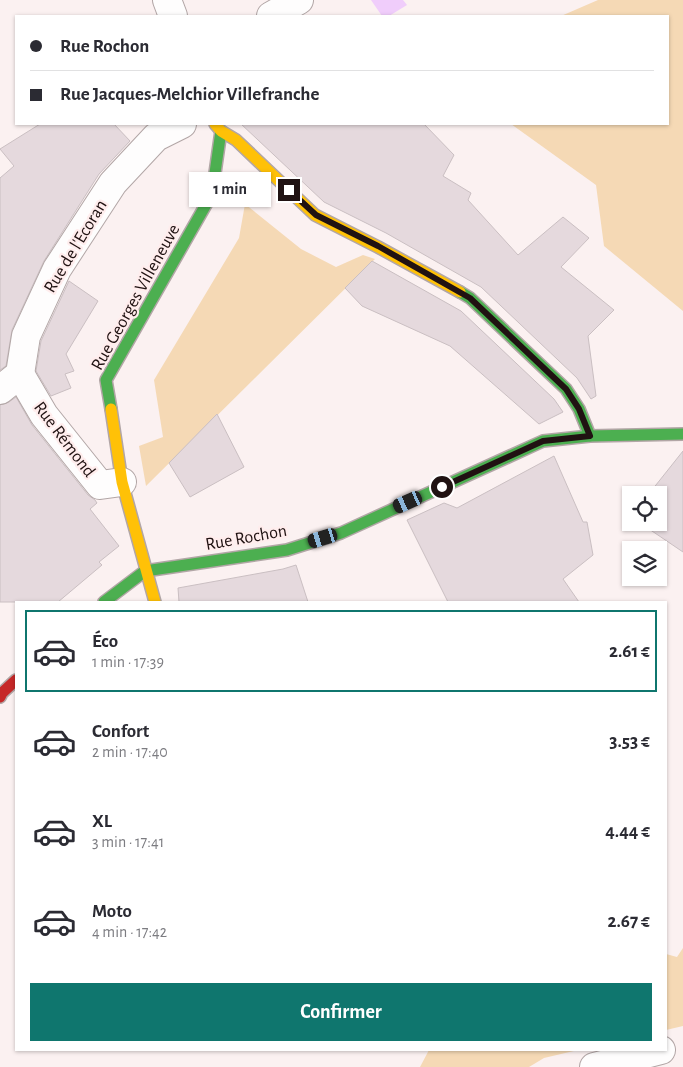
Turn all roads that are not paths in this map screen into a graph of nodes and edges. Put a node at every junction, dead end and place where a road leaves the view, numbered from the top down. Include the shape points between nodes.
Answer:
1 (167, 0) edge
2 (299, 0) edge
3 (173, 15) edge
4 (274, 15) edge
5 (180, 125) edge
6 (218, 127) edge
7 (10, 382) edge
8 (683, 434) edge
9 (590, 436) junction
10 (122, 482) junction
11 (145, 571) junction
12 (105, 601) edge
13 (155, 601) edge
14 (15, 681) edge
15 (0, 697) edge
16 (683, 1044) edge
17 (667, 1049) edge
18 (657, 1051) edge
19 (594, 1067) edge

1 - 3 street
2 - 4 street
5 - 7 street, Rue de l'Ecoran via 156,137 113,183 57,269 26,336
6 - 9 street via 316,215 470,298 566,389
6 - 10 street, Rue Georges Villeneuve via 212,194 106,380
7 - 10 street, Rue Rémond via 44,415 100,485
8 - 9 street, Rue Rochon
9 - 11 street, Rue Rochon via 543,441 341,533 296,547
10 - 11 street, Rue Georges Villeneuve
11 - 12 street, Rue Rochon
11 - 13 street, Rue Georges Villeneuve
14 - 15 street
16 - 17 street
18 - 19 street

